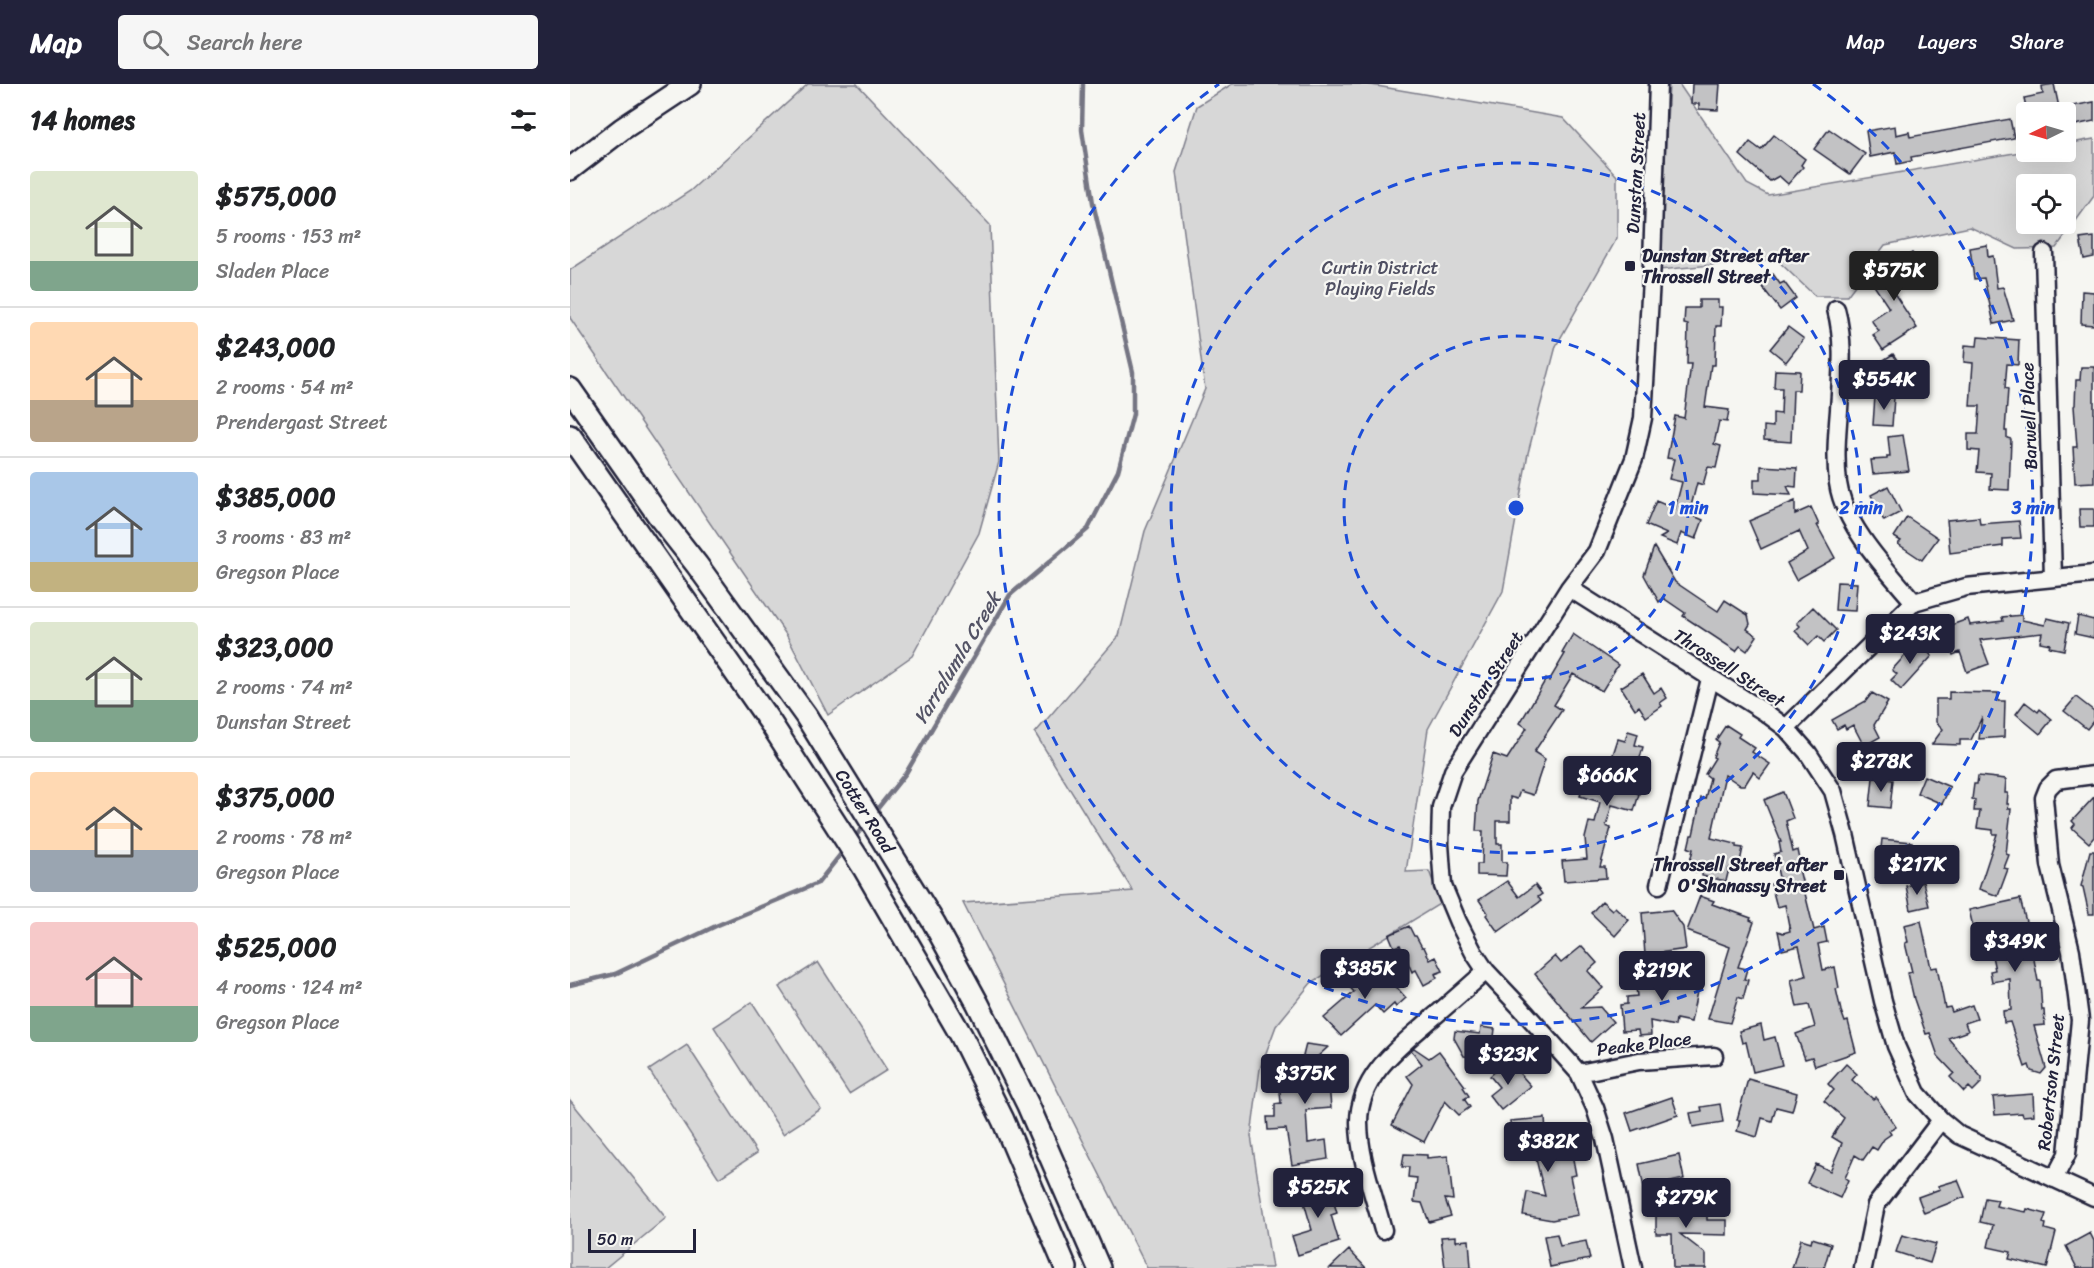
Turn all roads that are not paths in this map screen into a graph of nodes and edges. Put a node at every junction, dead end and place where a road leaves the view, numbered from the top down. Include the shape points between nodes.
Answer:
1 (690, 84) edge
2 (1659, 85) edge
3 (570, 169) edge
4 (2044, 253) dead end
5 (1836, 309) dead end
6 (570, 389) edge
7 (570, 436) edge
8 (2094, 574) edge
9 (2053, 578) junction
10 (1569, 588) junction
11 (1914, 602) junction
12 (1710, 679) junction
13 (1786, 728) junction
14 (2094, 775) edge
15 (1659, 885) dead end
16 (1486, 971) junction
17 (1714, 1056) dead end
18 (1579, 1073) junction
19 (1941, 1120) junction
20 (2054, 1179) junction
21 (2094, 1197) edge
22 (1383, 1230) dead end
23 (1066, 1268) edge
24 (1099, 1268) edge
25 (1633, 1268) edge
26 (1863, 1268) edge

1 - 3 main road
2 - 10 street, Dunstan Street via 1643,418 1635,459 1620,500 1597,550
4 - 9 street, Barwell Place
5 - 11 street via 1842,330 1835,452 1838,485 1847,513
6 - 24 main road, Cotter Road via 806,716 934,923 1028,1105
7 - 23 main road, Cotter Road via 770,722 864,868 961,1035 1003,1120
8 - 9 street
9 - 11 street via 1966,587
10 - 12 street, Throssell Street
10 - 16 street, Dunstan Street via 1453,771 1441,807 1443,886
11 - 13 street
12 - 13 street, Throssell Street
12 - 15 street
13 - 19 street, Throssell Street via 1833,791 1896,1046 1917,1093
14 - 20 street, Robertson Street via 2056,780 2044,798 2050,865 2071,951 2080,1020 2067,1154
16 - 18 street, Dunstan Street
16 - 22 street via 1394,1051 1366,1089 1360,1107 1360,1140
17 - 18 street, Peake Place via 1639,1061
18 - 25 street, Dunstan Street via 1605,1139
19 - 20 street, Throssell Street via 1959,1135
19 - 26 street via 1876,1205
20 - 21 street, Throssell Street

